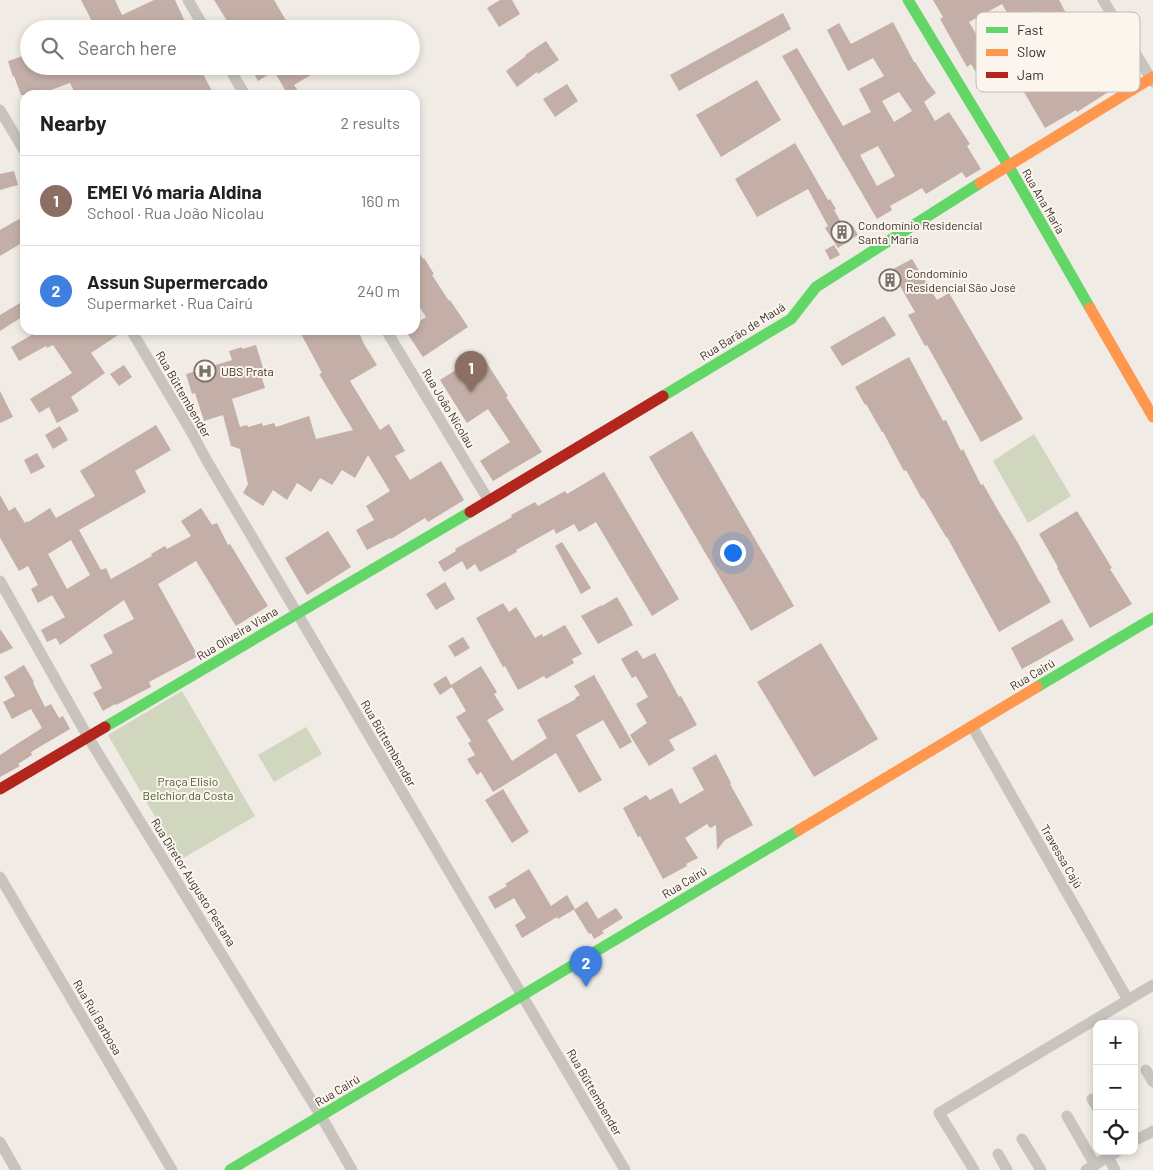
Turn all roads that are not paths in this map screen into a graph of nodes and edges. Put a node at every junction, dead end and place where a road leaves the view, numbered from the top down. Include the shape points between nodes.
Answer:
1 (188, 0) edge
2 (908, 0) edge
3 (1104, 0) edge
4 (1111, 12) edge
5 (200, 20) edge
6 (1140, 59) edge
7 (233, 75) edge
8 (1152, 79) edge
9 (1140, 86) edge
10 (242, 90) edge
11 (1130, 92) edge
12 (0, 110) edge
13 (20, 144) edge
14 (1008, 165) junction
15 (133, 335) edge
16 (389, 335) edge
17 (1153, 417) edge
18 (489, 501) junction
19 (0, 581) edge
20 (298, 613) junction
21 (1153, 618) edge
22 (972, 726) junction
23 (88, 737) junction
24 (0, 790) edge
25 (0, 878) edge
26 (1153, 985) edge
27 (523, 995) junction
28 (1128, 1000) junction
29 (1146, 1070) dead end
30 (1153, 1082) edge
31 (321, 1116) junction
32 (1067, 1116) dead end
33 (1153, 1130) edge
34 (1022, 1139) dead end
35 (1138, 1139) edge
36 (0, 1142) edge
37 (998, 1154) dead end
38 (1111, 1155) edge
39 (1113, 1155) edge
40 (1090, 1167) edge
41 (16, 1170) edge
42 (172, 1170) edge
43 (230, 1170) edge
44 (352, 1170) edge
45 (625, 1170) edge
46 (974, 1170) edge
47 (1007, 1170) edge
48 (1041, 1170) edge
49 (1115, 1170) edge

1 - 5 street
2 - 14 street, Rua Ana Maria
3 - 4 street
6 - 8 street
7 - 10 street
8 - 9 street, Rua Barão de Mauá
11 - 14 street, Rua Barão de Mauá
12 - 13 street
14 - 17 street, Rua Ana Maria
14 - 18 street, Rua Barão de Mauá via 816,287 791,319
15 - 20 street, Rua Büttembender
16 - 18 street, Rua João Nicolau
18 - 20 street, Rua Oliveira Viana
19 - 23 street, Rua Diretor Augusto Pestana
20 - 23 street, Rua Oliveira Viana
20 - 27 street, Rua Büttembender
21 - 22 street, Rua Cairú
22 - 27 street, Rua Cairú
22 - 28 street, Travessa Cajú
23 - 24 street, Rua Oliveira Viana
23 - 31 street, Rua Diretor Augusto Pestana
25 - 42 street, Rua Rui Barbosa
26 - 28 street
27 - 31 street, Rua Cairú
27 - 45 street, Rua Büttembender
28 - 46 street via 939,1113
29 - 30 street
31 - 43 street, Rua Cairú
31 - 44 street, Rua Diretor Augusto Pestana
32 - 40 street
33 - 35 street
34 - 48 street
36 - 41 street
37 - 47 street
38 - 40 street
39 - 49 street

